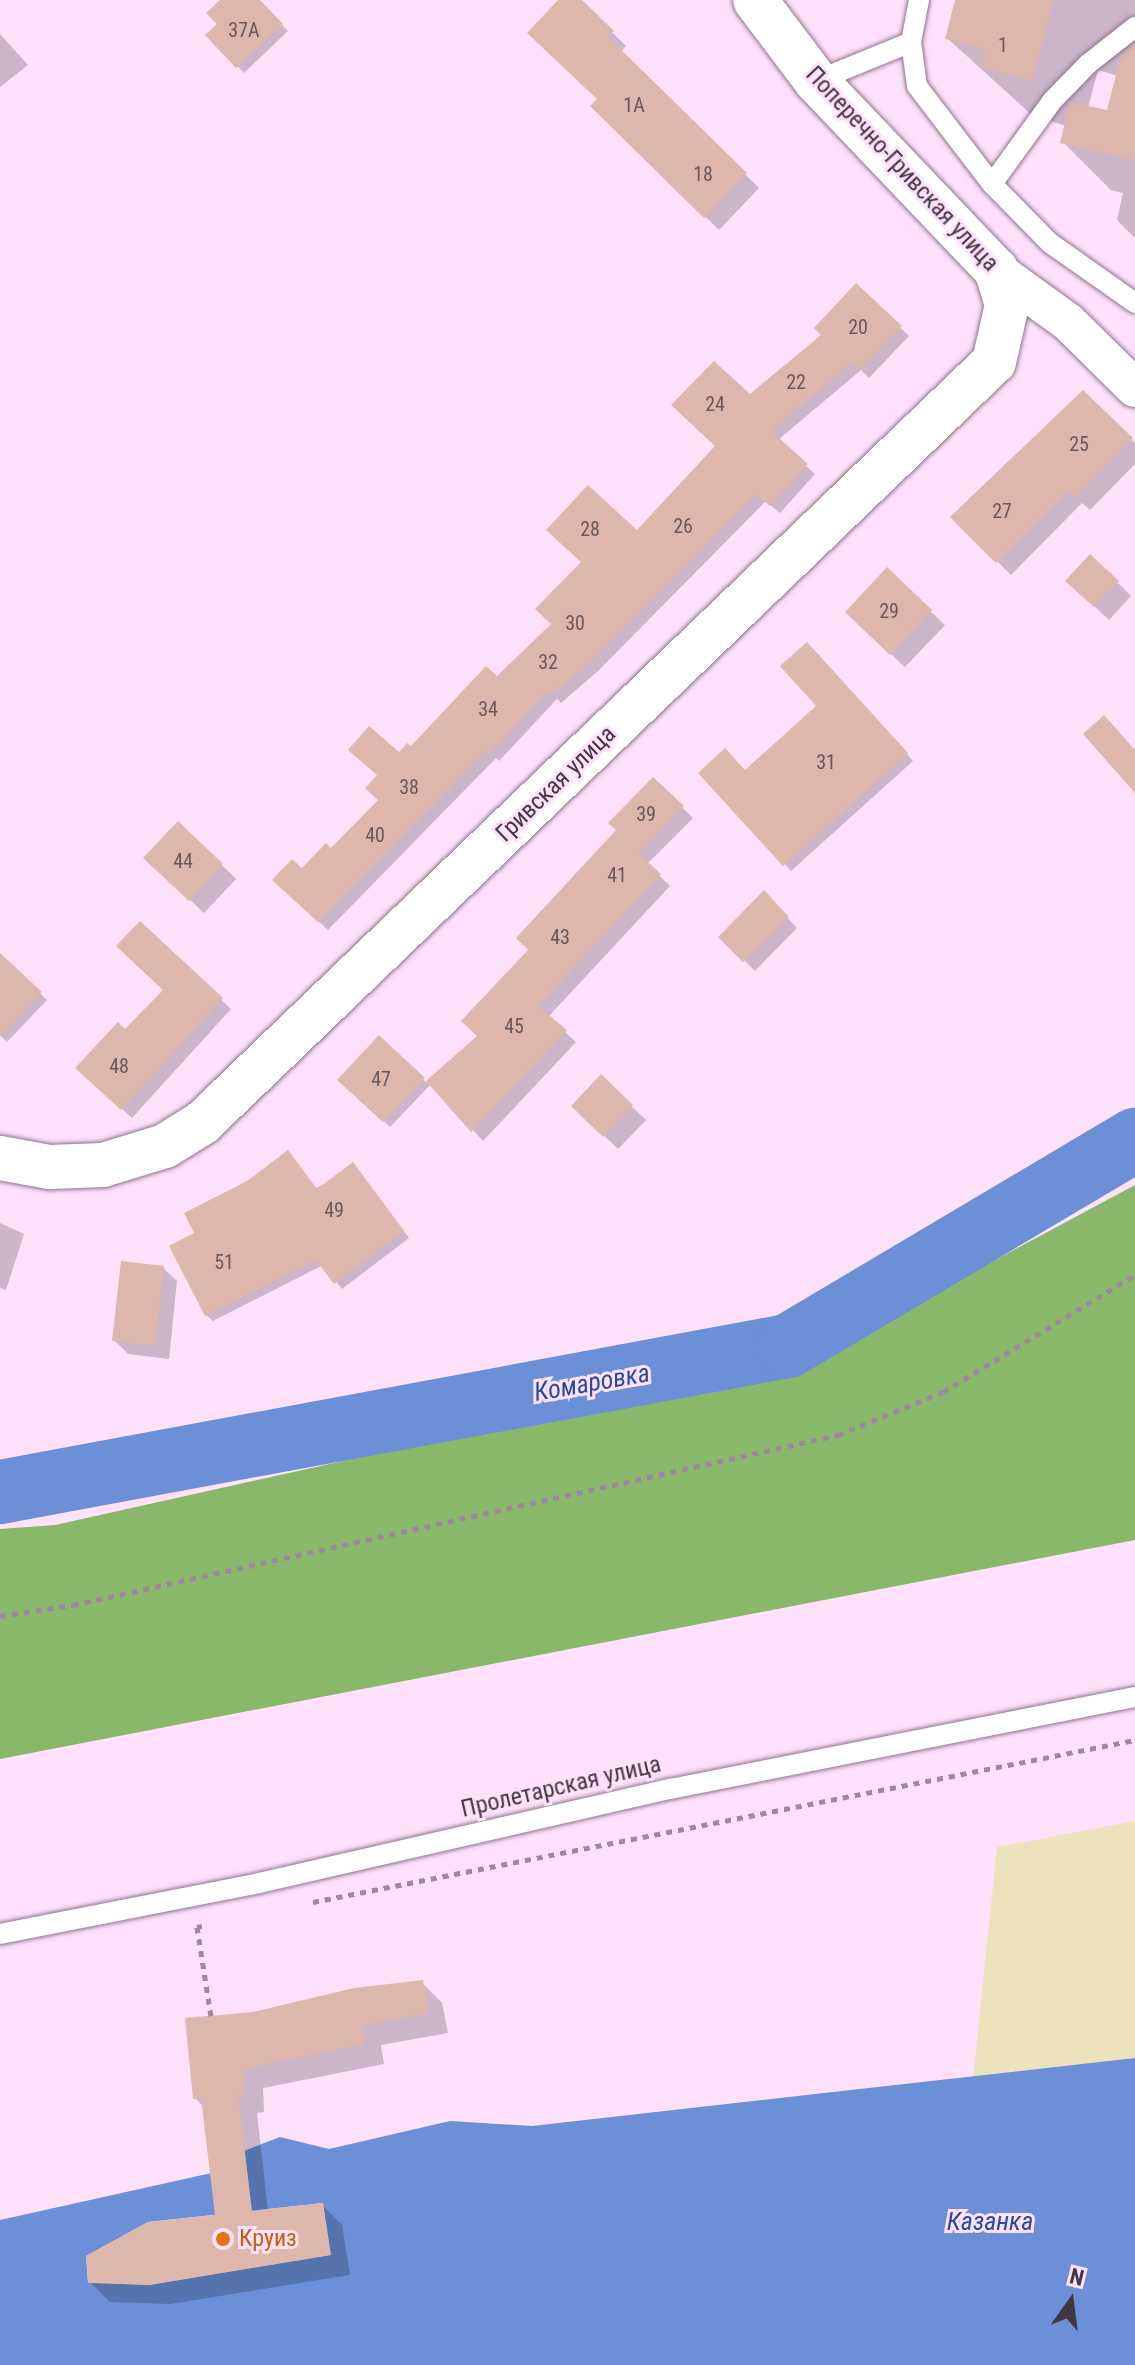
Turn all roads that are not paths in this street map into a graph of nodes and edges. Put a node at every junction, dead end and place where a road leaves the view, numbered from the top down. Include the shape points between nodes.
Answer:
1 (755, 0) edge
2 (919, 0) edge
3 (1135, 27) edge
4 (911, 42) junction
5 (816, 81) junction
6 (992, 184) junction
7 (996, 270) junction
8 (1135, 303) edge
9 (1135, 388) edge
10 (0, 1158) edge
11 (1135, 1697) edge
12 (0, 1934) edge

1 - 5 street, Поперечно-Гривская улица
2 - 4 lane
3 - 6 lane via 1052,101
4 - 5 lane
4 - 6 lane via 917,86
5 - 7 street, Поперечно-Гривская улица
6 - 8 lane via 1050,243
7 - 9 street, Поперечно-Гривская улица via 1068,322
7 - 10 street, Гривская улица via 1007,305 994,362 220,1108 165,1146 124,1161 50,1167
11 - 12 lane, Пролетарская улица via 670,1789 259,1883

